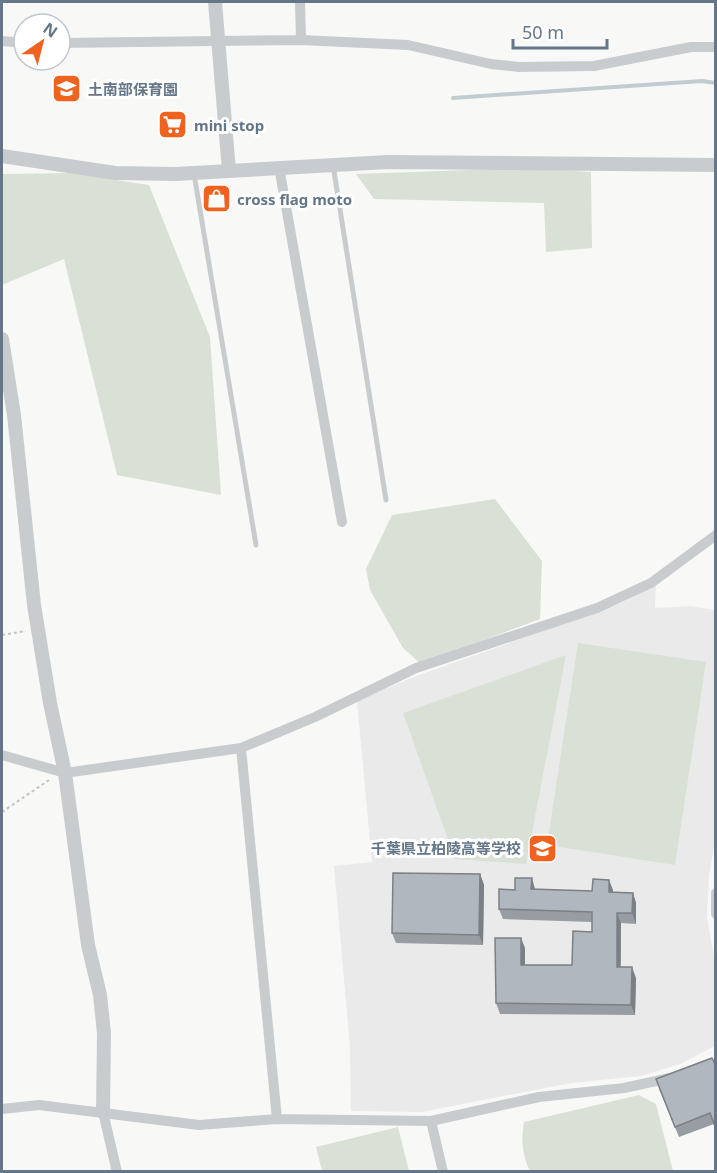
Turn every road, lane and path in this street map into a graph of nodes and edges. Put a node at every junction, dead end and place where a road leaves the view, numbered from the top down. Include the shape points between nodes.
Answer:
1 (215, 2) edge
2 (300, 2) edge
3 (301, 40) junction
4 (218, 41) junction
5 (72, 43) edge
6 (716, 47) edge
7 (2, 156) edge
8 (333, 164) junction
9 (716, 165) edge
10 (279, 167) junction
11 (229, 171) junction
12 (193, 173) junction
13 (2, 339) edge
14 (8, 416) edge
15 (386, 500) dead end
16 (342, 522) dead end
17 (716, 535) edge
18 (256, 545) dead end
19 (38, 630) junction
20 (2, 635) edge
21 (241, 748) junction
22 (2, 754) edge
23 (65, 773) junction
24 (2, 812) edge
25 (716, 893) edge
26 (716, 914) edge
27 (682, 1074) edge
28 (2, 1109) edge
29 (103, 1112) junction
30 (277, 1119) junction
31 (431, 1121) junction
32 (117, 1172) edge
33 (443, 1172) edge

1 - 4 street
2 - 3 street
3 - 4 street
3 - 6 street via 408,45 519,67 594,66 691,47
4 - 5 street
4 - 11 street
7 - 12 street via 115,173
8 - 9 street
8 - 10 street
8 - 15 lane
10 - 11 street
10 - 16 street
11 - 12 street
12 - 18 lane
13 - 14 street
14 - 19 street
17 - 21 street via 651,583 597,608 416,668
19 - 20 path
19 - 23 street
21 - 23 street
21 - 30 street
22 - 23 street
23 - 24 path
23 - 29 street via 88,945 105,1033
25 - 26 street
27 - 31 street via 624,1088 539,1097
28 - 29 street via 39,1105
29 - 30 street via 199,1125
29 - 32 street
30 - 31 street
31 - 33 street

